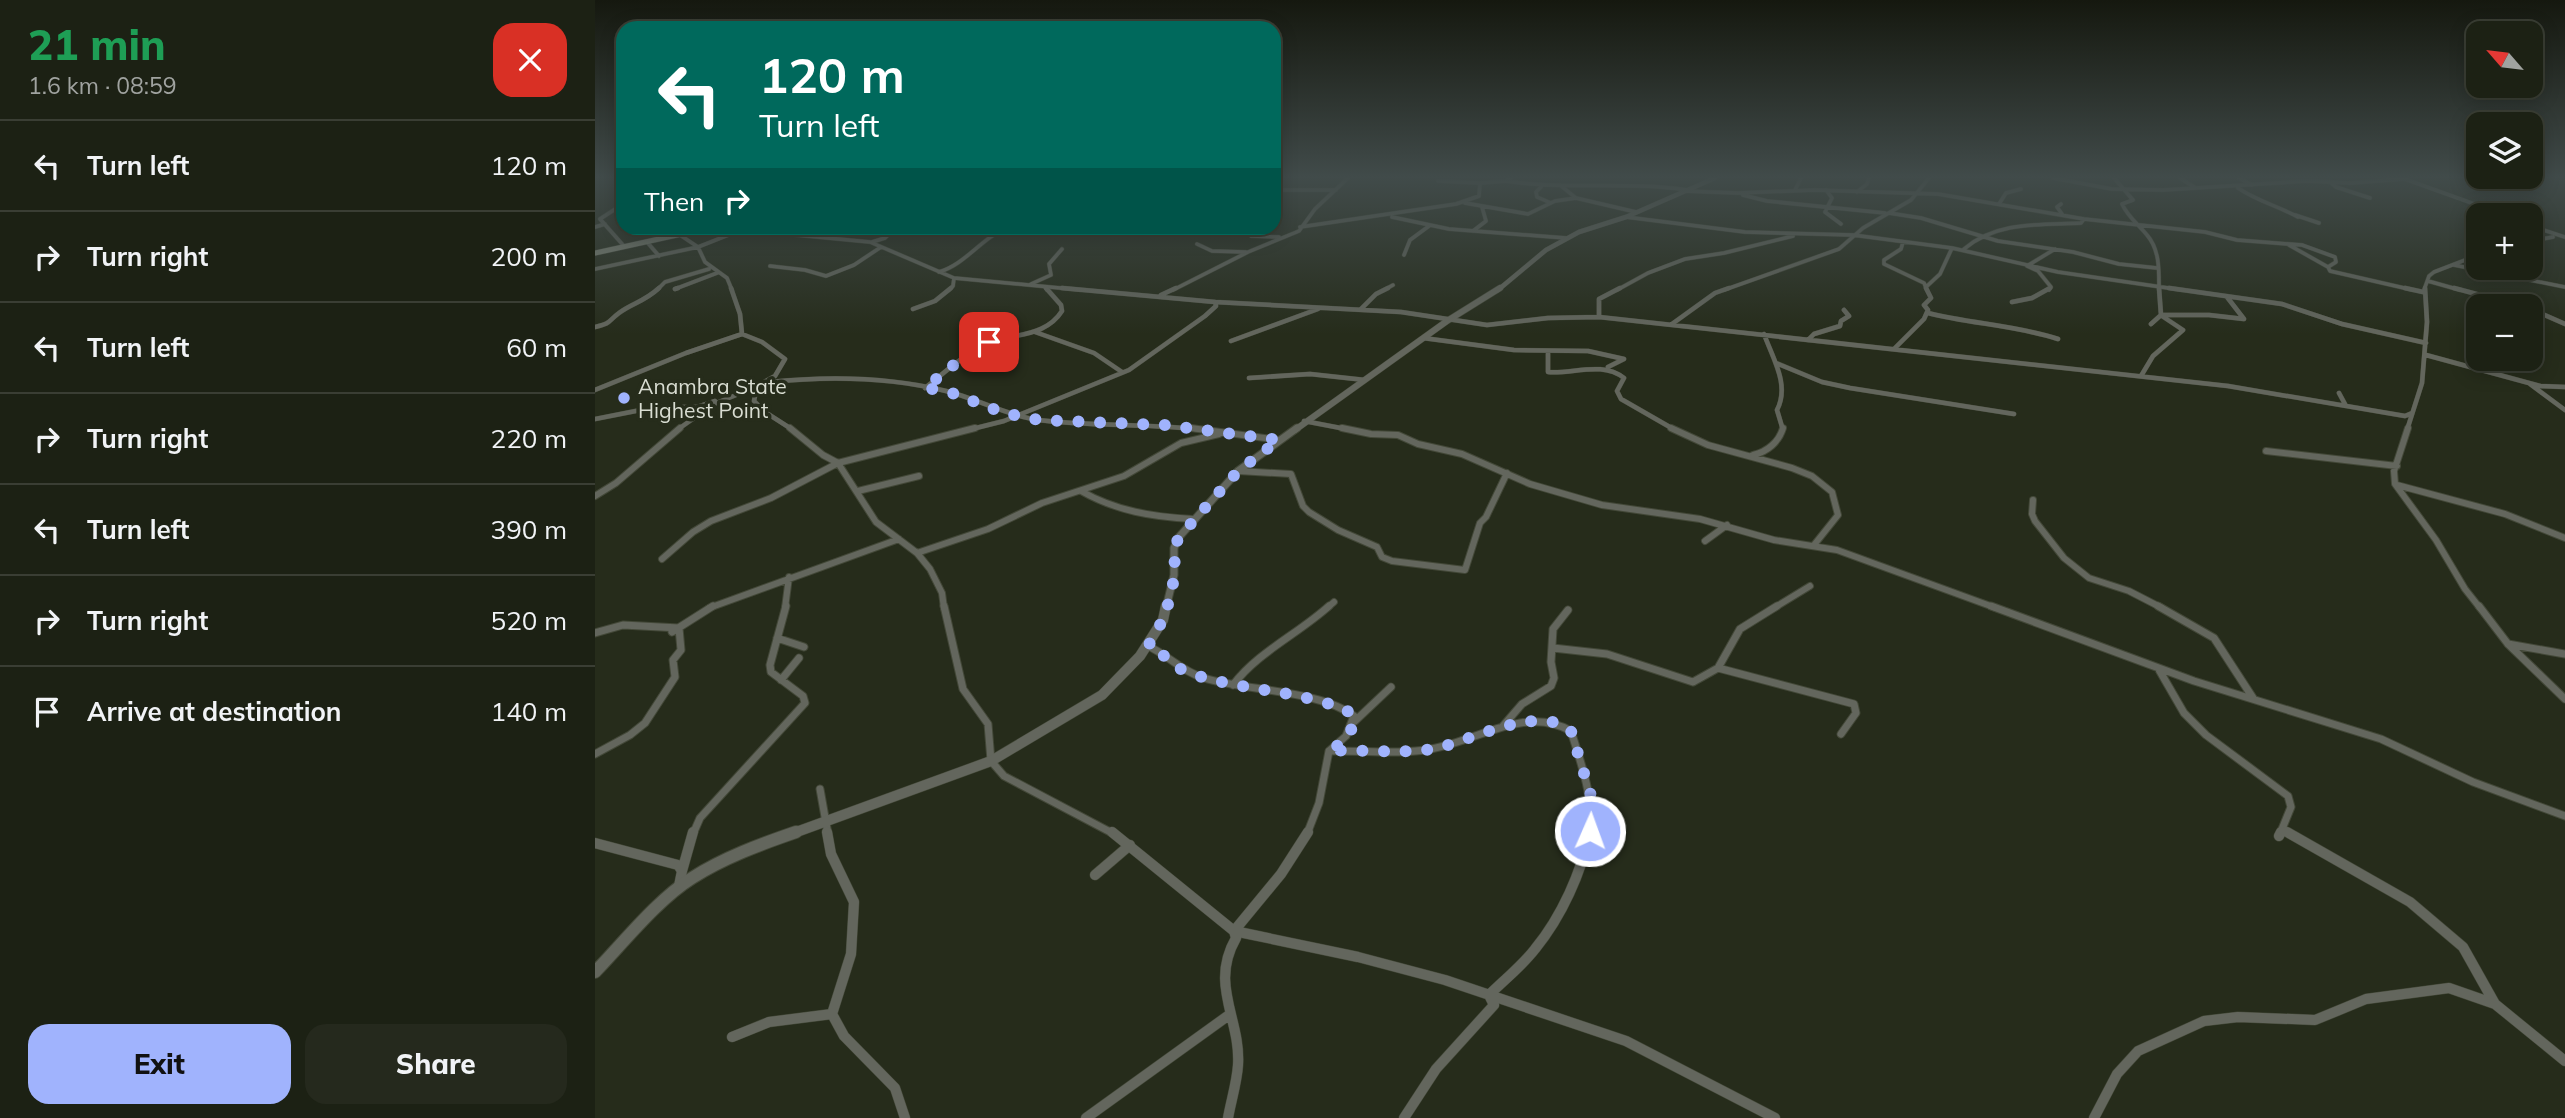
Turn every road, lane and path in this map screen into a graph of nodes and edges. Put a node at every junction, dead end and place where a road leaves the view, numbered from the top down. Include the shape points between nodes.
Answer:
1 (610, 230) edge
2 (1295, 230) edge
3 (1426, 230) edge
4 (1460, 230) edge
5 (1587, 230) edge
6 (1731, 230) edge
7 (1860, 230) edge
8 (1962, 230) edge
9 (1997, 230) edge
10 (2140, 230) edge
11 (2187, 230) edge
12 (2543, 231) edge
13 (1473, 232) joint
14 (1797, 234) junction
15 (680, 235) joint
16 (729, 235) edge
17 (795, 235) edge
18 (887, 235) edge
19 (992, 235) edge
20 (1853, 235) junction
21 (1251, 236) dead end
22 (1981, 236) junction
23 (2557, 236) junction
24 (1284, 237) junction
25 (2565, 237) edge
26 (1566, 238) junction
27 (2543, 239) edge
28 (647, 242) junction
29 (870, 242) junction
30 (1903, 242) junction
31 (2287, 243) junction
32 (1197, 244) dead end
33 (623, 246) junction
34 (698, 247) junction
35 (881, 247) junction
36 (1952, 248) junction
37 (1062, 249) dead end
38 (2055, 249) junction
39 (1962, 250) junction
40 (1248, 252) junction
41 (595, 253) edge
42 (1404, 255) dead end
43 (659, 256) junction
44 (2466, 259) edge
45 (2451, 265) junction
46 (769, 266) dead end
47 (2027, 266) junction
48 (2328, 267) junction
49 (2157, 268) junction
50 (595, 269) edge
51 (713, 271) junction
52 (937, 273) junction
53 (954, 278) junction
54 (2428, 281) junction
55 (1030, 285) junction
56 (1393, 285) dead end
57 (1927, 285) junction
58 (1044, 286) junction
59 (2159, 287) junction
60 (2565, 287) edge
61 (675, 289) dead end
62 (2423, 292) junction
63 (2476, 294) edge
64 (1160, 296) junction
65 (2227, 297) junction
66 (1215, 302) junction
67 (2012, 302) dead end
68 (1322, 308) junction
69 (913, 309) dead end
70 (1361, 309) junction
71 (1844, 310) dead end
72 (1928, 313) junction
73 (2543, 314) edge
74 (2161, 315) junction
75 (1599, 317) junction
76 (1447, 321) junction
77 (1672, 324) junction
78 (2151, 324) dead end
79 (2565, 324) edge
80 (595, 327) edge
81 (1034, 332) junction
82 (742, 334) junction
83 (1764, 334) junction
84 (1423, 338) junction
85 (2058, 339) dead end
86 (1808, 340) junction
87 (1231, 341) dead end
88 (2426, 343) junction
89 (1894, 349) junction
90 (1550, 352) junction
91 (2426, 355) junction
92 (1776, 363) junction
93 (1605, 368) junction
94 (1122, 372) junction
95 (2141, 376) junction
96 (1249, 378) dead end
97 (1365, 380) junction
98 (770, 382) junction
99 (2529, 383) junction
100 (757, 386) junction
101 (2565, 387) edge
102 (925, 388) junction
103 (595, 390) edge
104 (2339, 393) dead end
105 (716, 400) junction
106 (2346, 407) junction
107 (2565, 410) edge
108 (2014, 414) dead end
109 (1021, 415) junction
110 (2406, 418) junction
111 (595, 419) edge
112 (1304, 421) junction
113 (1223, 432) junction
114 (1279, 440) junction
115 (2266, 451) dead end
116 (1756, 455) junction
117 (1748, 456) junction
118 (1763, 458) junction
119 (838, 463) junction
120 (2397, 466) junction
121 (1238, 471) junction
122 (1507, 473) junction
123 (919, 476) dead end
124 (2395, 484) junction
125 (857, 491) junction
126 (1081, 491) junction
127 (595, 496) edge
128 (2033, 500) dead end
129 (1193, 519) junction
130 (1727, 525) junction
131 (2565, 538) edge
132 (899, 539) junction
133 (1705, 541) dead end
134 (1814, 545) junction
135 (917, 554) junction
136 (662, 559) dead end
137 (789, 577) junction
138 (1810, 586) dead end
139 (1334, 603) dead end
140 (1568, 610) dead end
141 (676, 630) junction
142 (595, 633) edge
143 (777, 638) junction
144 (2508, 644) junction
145 (1148, 646) junction
146 (804, 647) dead end
147 (1553, 648) junction
148 (2565, 654) edge
149 (799, 658) dead end
150 (1718, 668) junction
151 (2158, 668) junction
152 (781, 680) junction
153 (1233, 685) junction
154 (1391, 687) dead end
155 (2253, 698) junction
156 (2565, 699) edge
157 (1355, 722) junction
158 (1503, 726) junction
159 (1841, 734) dead end
160 (1329, 751) junction
161 (595, 754) edge
162 (991, 761) junction
163 (820, 789) dead end
164 (2565, 816) edge
165 (826, 820) junction
166 (595, 843) edge
167 (1130, 845) junction
168 (682, 872) junction
169 (1095, 875) dead end
170 (668, 898) junction
171 (1234, 931) junction
172 (595, 972) edge
173 (1489, 995) junction
174 (2495, 1004) junction
175 (832, 1014) junction
176 (1229, 1015) junction
177 (732, 1037) dead end
178 (2565, 1061) edge
179 (905, 1118) edge
180 (1086, 1118) edge
181 (1228, 1118) edge
182 (1404, 1118) edge
183 (1775, 1118) edge
184 (2094, 1118) edge

1 - 33 street
2 - 24 street
3 - 42 street via 1408,239
4 - 13 street
5 - 26 street
6 - 14 street
7 - 20 street
8 - 22 street
9 - 22 street
10 - 49 street via 2153,243
11 - 31 street
12 - 23 street
13 - 26 street
14 - 20 street
14 - 75 street via 1689,257 1649,273 1602,297
15 - 28 main road
15 - 34 street
16 - 34 street
17 - 29 street
18 - 29 street
19 - 52 street via 957,267
20 - 30 street
20 - 77 street via 1849,243 1831,253 1715,293
21 - 24 street
22 - 38 street
22 - 39 street
23 - 25 street
23 - 27 street
24 - 40 street
26 - 76 street via 1510,282
28 - 33 main road
28 - 43 street
29 - 35 street
30 - 36 street
30 - 57 street via 1901,250 1884,264
31 - 48 street
31 - 48 street via 2331,254 2336,262
32 - 40 street via 1212,251
33 - 41 main road
34 - 43 street
34 - 51 street via 702,261
35 - 46 street via 826,276
35 - 52 street
36 - 39 street
36 - 57 street via 1944,267
37 - 55 street via 1049,264 1051,275
38 - 47 street
38 - 49 street
39 - 47 street
40 - 64 street
43 - 50 street
44 - 45 street
45 - 54 street via 2436,270
45 - 60 street
47 - 59 street
47 - 67 street via 2051,287 2045,294
48 - 62 street via 2335,273
49 - 59 street
51 - 61 street
51 - 80 street via 660,284 646,300 619,313 611,323
51 - 82 street via 727,278 743,319
52 - 53 street
53 - 55 street
53 - 69 street via 953,286 935,301
54 - 62 street
54 - 63 street
55 - 58 street
56 - 70 street
57 - 72 street via 1931,295 1924,304
58 - 64 street
58 - 81 street via 1062,311 1048,328
59 - 65 street
59 - 74 street
62 - 88 street
64 - 66 street
65 - 74 street via 2243,319
65 - 88 street via 2282,304 2342,324
66 - 68 street
66 - 94 street via 1205,316
68 - 70 street
68 - 87 street
70 - 76 street
71 - 86 street via 1849,316 1840,326
72 - 85 street via 1967,323 2024,328
72 - 89 street
73 - 79 street
74 - 78 street
74 - 95 street via 2183,330 2167,341
75 - 76 street via 1504,324
75 - 77 street
76 - 84 street
77 - 83 street
81 - 94 street via 1094,353
81 - 102 street via 997,339 970,352
82 - 98 street via 785,359
82 - 103 street
83 - 86 street
83 - 92 street
84 - 90 street
84 - 97 street
86 - 89 street
88 - 91 street
89 - 95 street
90 - 93 street via 1546,370 1551,373
90 - 93 street via 1579,349 1624,359
91 - 99 street
91 - 110 street via 2422,383
92 - 108 street via 1850,388
92 - 116 street via 1784,392 1777,410 1781,436
93 - 117 street via 1623,376 1617,391 1627,403 1675,431
94 - 109 street
95 - 106 street
96 - 97 street via 1310,374
97 - 112 street
98 - 100 street
98 - 102 street via 834,377
99 - 101 street
99 - 107 street
100 - 105 street
100 - 119 street via 754,401 759,408
102 - 109 street
104 - 106 street
105 - 111 street via 697,407 656,407
105 - 127 street via 618,483
106 - 110 street
109 - 113 street via 1073,423 1165,425
109 - 119 street
110 - 120 street
112 - 114 street
112 - 122 street via 1398,435
113 - 114 street
113 - 126 street via 1181,443 1124,476
114 - 121 street
115 - 120 street
116 - 117 street
116 - 118 street
117 - 118 street
118 - 134 street via 1824,483 1834,496 1838,515
119 - 125 street
119 - 136 street via 771,498 711,521
120 - 124 street
121 - 122 street via 1291,474 1309,512 1377,547 1382,557 1465,570 1480,523
121 - 129 street
122 - 130 street via 1602,505
123 - 125 street
124 - 131 street via 2505,514
124 - 144 street
125 - 132 street via 876,522
126 - 129 street via 1121,510
126 - 135 street
128 - 155 street via 2035,521 2071,565 2089,578 2129,591 2203,629 2225,653
129 - 145 street via 1174,548 1169,601
130 - 133 street
130 - 134 street via 1774,540
132 - 135 street
132 - 137 street
134 - 151 street via 1915,577
135 - 162 street via 941,593 963,689 988,724
137 - 141 street via 714,606
137 - 143 street
138 - 150 street via 1740,629
139 - 153 street via 1248,665
140 - 147 street via 1553,629
141 - 142 street via 623,625
141 - 161 street via 681,650 673,660 675,677 645,723
143 - 146 street
143 - 152 street via 770,665
144 - 148 street
144 - 156 street
145 - 153 street via 1184,671
145 - 162 street via 1102,695
147 - 150 street via 1627,658 1693,682
147 - 158 street via 1551,687 1522,705
149 - 152 street
150 - 159 street via 1854,704 1856,713
151 - 155 street
151 - 174 street via 2191,720 2288,796 2291,807 2280,833 2430,916 2463,947
152 - 168 street via 803,696 805,703 700,818
153 - 157 street via 1338,706 1354,716
154 - 157 street
155 - 164 street via 2381,739 2473,782
157 - 160 street
158 - 160 street via 1433,749
158 - 173 street via 1564,724 1571,731 1592,799 1590,831 1561,909 1535,949
160 - 171 street via 1317,812 1295,856
162 - 165 street
162 - 167 street via 1004,776 1106,827
163 - 165 street
165 - 170 street via 723,861
165 - 175 street via 831,854 853,902 851,954
166 - 168 street via 665,860
167 - 169 street
167 - 171 street
168 - 170 street via 680,884
170 - 172 street
171 - 173 street via 1358,957
171 - 176 street via 1225,970
173 - 182 street via 1494,1005 1436,1069
173 - 183 street via 1626,1041
174 - 178 street
174 - 184 street via 2449,988 2366,999 2315,1020 2238,1017 2204,1021 2127,1061
175 - 177 street via 768,1022
175 - 179 street via 844,1036 895,1088
176 - 180 street
176 - 181 street via 1238,1064

